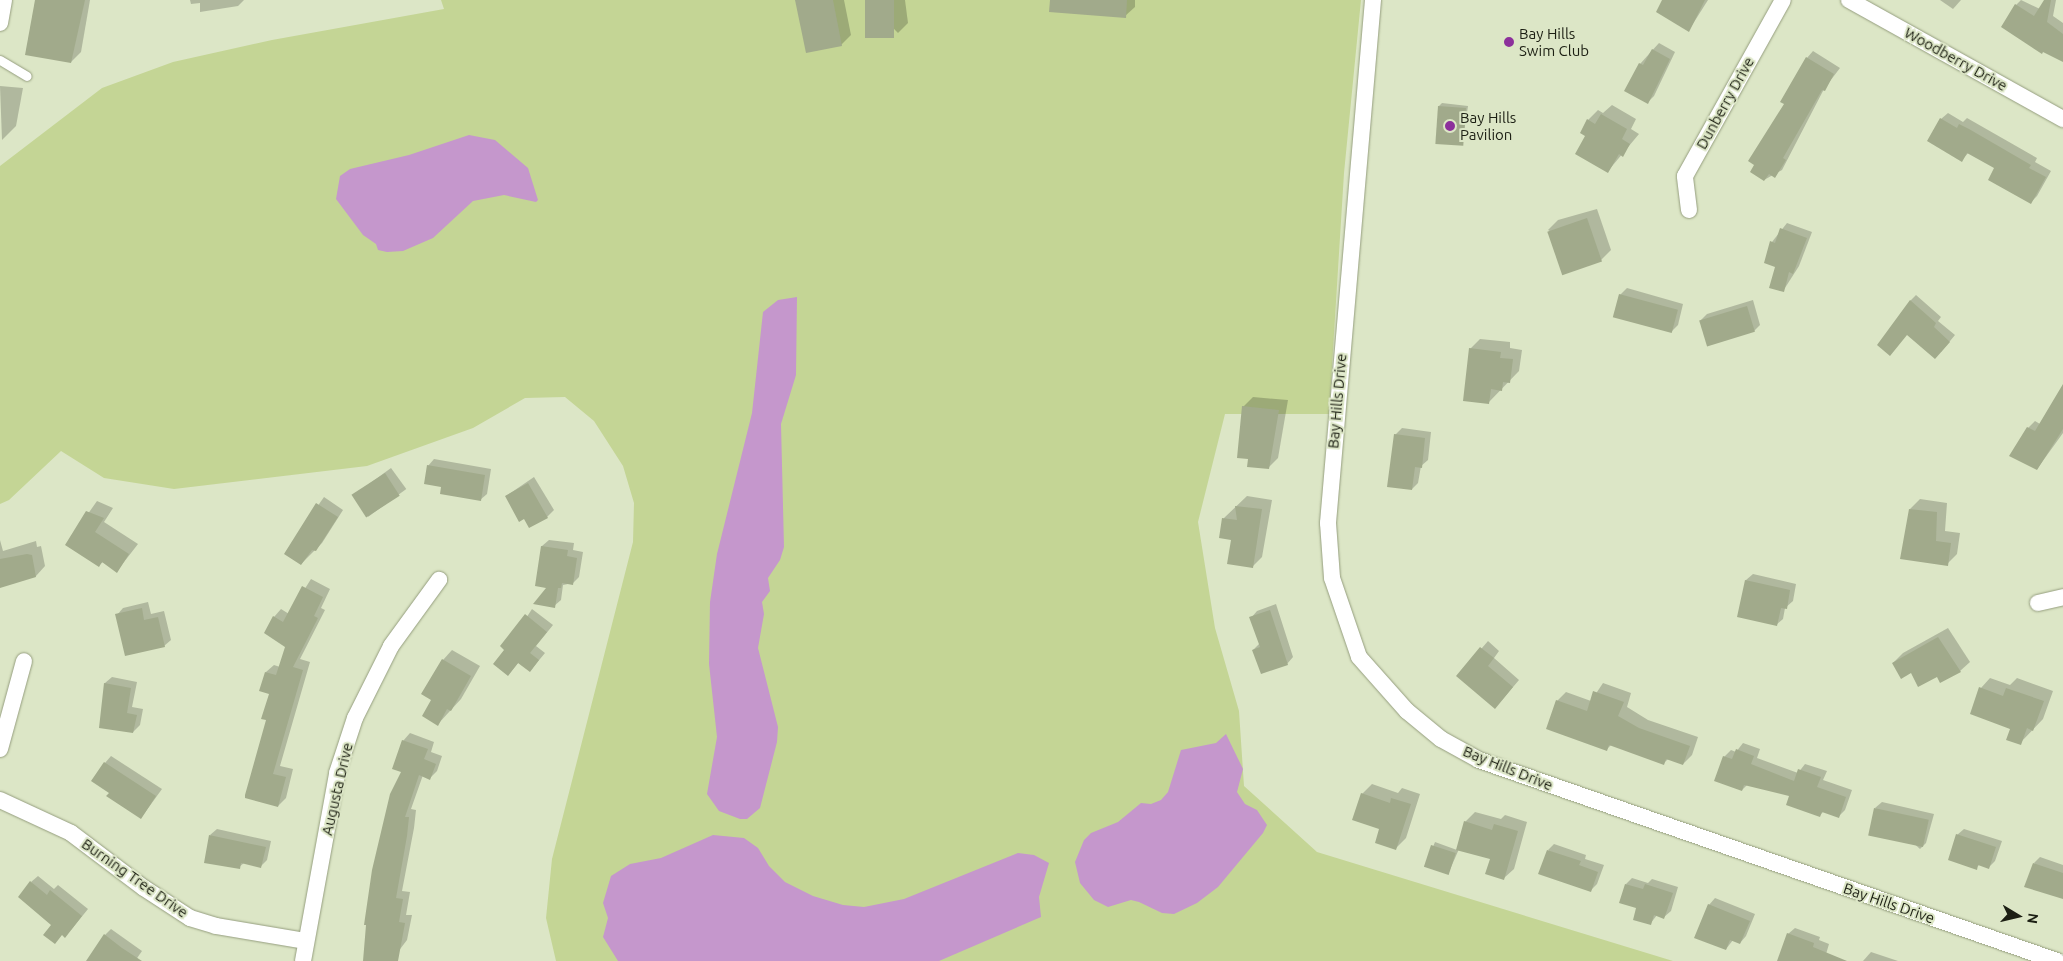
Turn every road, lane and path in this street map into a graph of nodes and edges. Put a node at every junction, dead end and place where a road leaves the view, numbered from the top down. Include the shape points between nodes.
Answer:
1 (4, 0) edge
2 (1374, 0) edge
3 (1783, 0) edge
4 (1849, 0) edge
5 (0, 23) edge
6 (0, 60) edge
7 (27, 76) dead end
8 (2063, 119) edge
9 (1689, 210) dead end
10 (439, 580) dead end
11 (2063, 597) edge
12 (2038, 603) dead end
13 (24, 661) dead end
14 (0, 749) edge
15 (0, 800) edge
16 (306, 941) junction
17 (303, 961) edge
18 (2057, 961) edge

1 - 5 street
2 - 18 street, Bay Hills Drive via 1328,523 1332,578 1359,657 1407,711 1441,739 1478,760
3 - 9 street, Dunberry Drive via 1685,176
4 - 8 street, Woodberry Drive
6 - 7 lane
10 - 16 street, Augusta Drive via 391,646 354,718 337,773
11 - 12 street
13 - 14 street
15 - 16 street, Burning Tree Drive via 72,833 144,888 190,918 216,926
16 - 17 street, Augusta Drive

